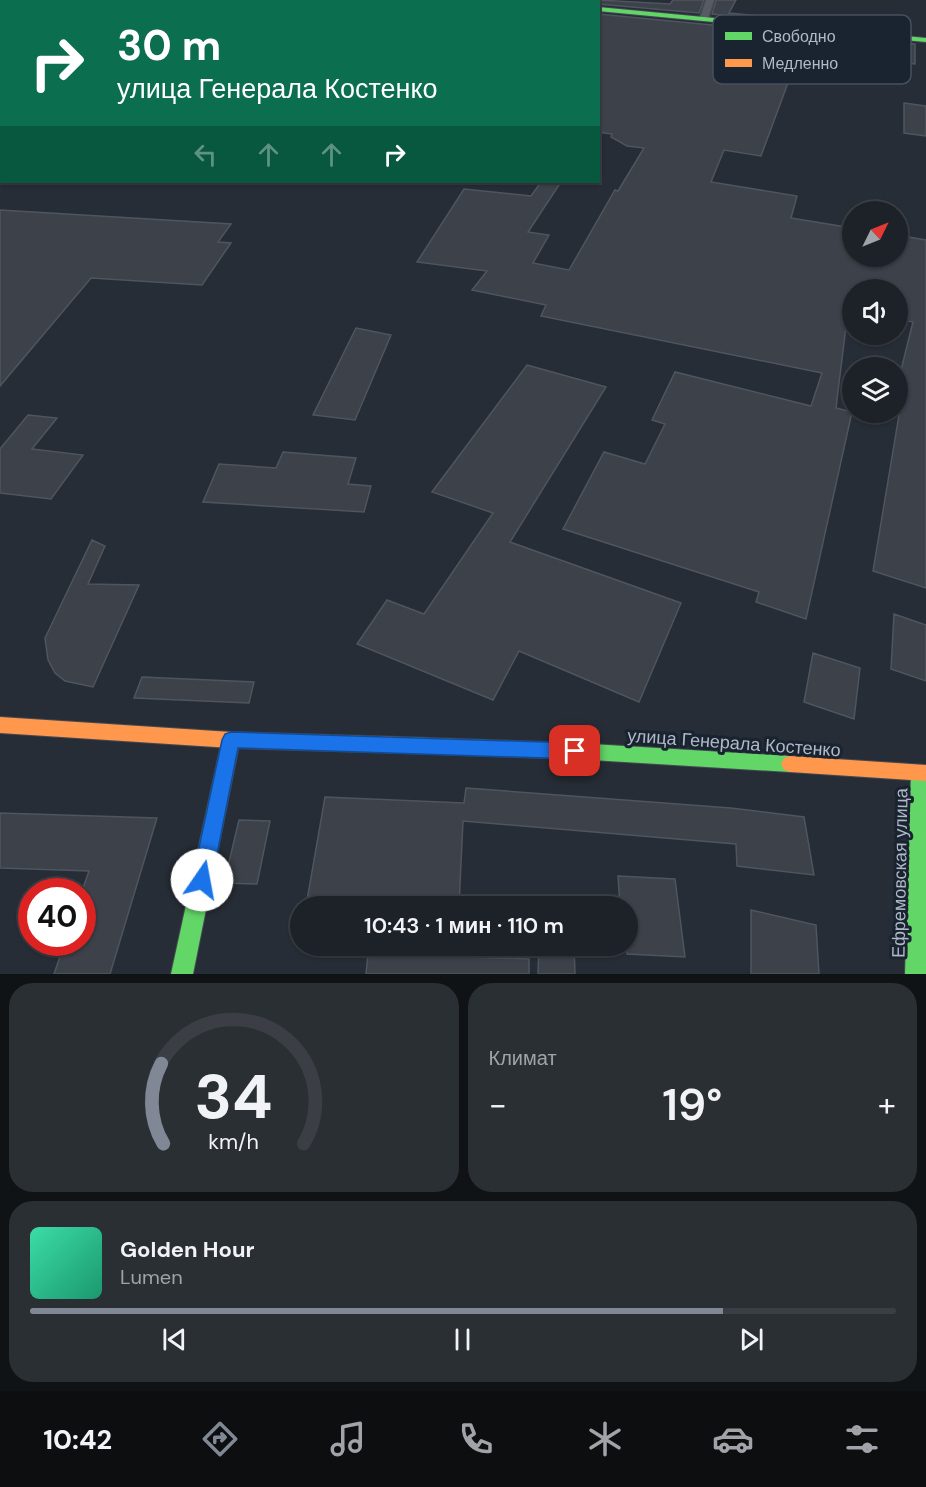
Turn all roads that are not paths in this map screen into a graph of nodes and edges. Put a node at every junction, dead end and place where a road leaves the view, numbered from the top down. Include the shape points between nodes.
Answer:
1 (710, 0) edge
2 (600, 9) edge
3 (704, 18) junction
4 (713, 19) edge
5 (911, 39) edge
6 (926, 40) edge
7 (0, 724) edge
8 (231, 740) junction
9 (923, 773) edge
10 (182, 974) edge
11 (916, 974) edge

1 - 3 street
2 - 3 street
3 - 4 street
5 - 6 street
7 - 8 street, улица Генерала Костенко
8 - 9 street, улица Генерала Костенко via 575,751
8 - 10 street
9 - 11 street, Ефремовская улица

